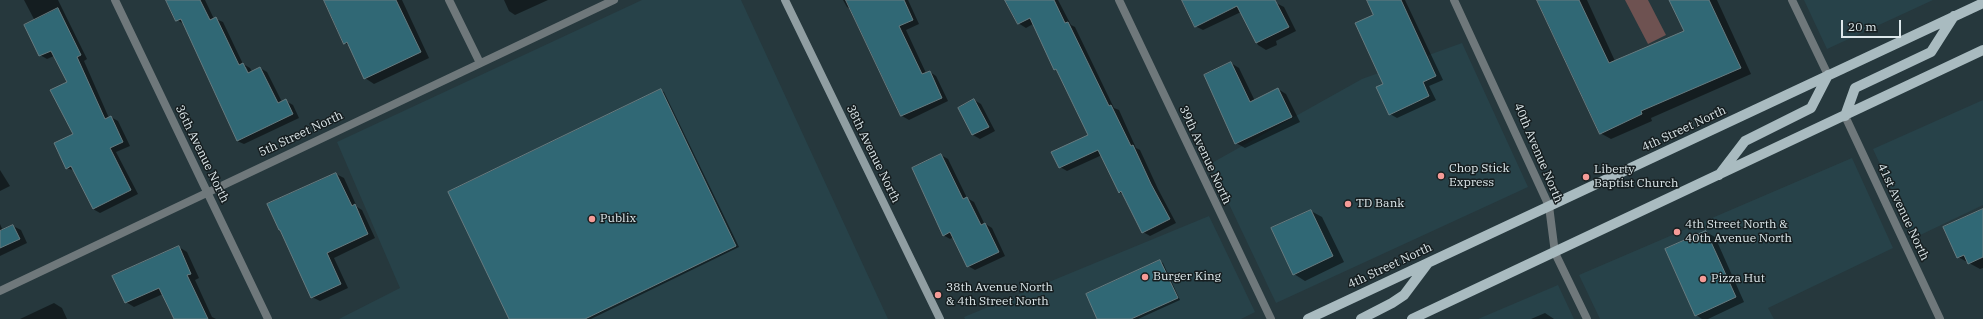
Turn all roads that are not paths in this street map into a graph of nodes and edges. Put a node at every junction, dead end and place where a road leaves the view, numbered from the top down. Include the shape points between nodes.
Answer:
1 (115, 0) edge
2 (449, 0) edge
3 (614, 0) edge
4 (785, 0) edge
5 (1119, 0) edge
6 (1454, 0) edge
7 (1792, 0) edge
8 (1983, 3) edge
9 (1954, 16) junction
10 (1983, 50) edge
11 (480, 63) junction
12 (1828, 75) junction
13 (1845, 116) junction
14 (1718, 176) junction
15 (206, 192) junction
16 (1549, 206) junction
17 (1555, 253) junction
18 (1428, 263) junction
19 (0, 291) edge
20 (268, 319) edge
21 (940, 319) edge
22 (1271, 319) edge
23 (1308, 319) edge
24 (1361, 319) edge
25 (1412, 319) edge
26 (1587, 319) edge
27 (1940, 319) edge

1 - 15 street, 36th Avenue North
2 - 11 street
3 - 11 street, 5th Street North
4 - 21 main road, 38th Avenue North
5 - 22 street, 39th Avenue North
6 - 16 street, 40th Avenue North
7 - 12 street
8 - 9 main road, 4th Street North
9 - 12 main road, 4th Street North
9 - 13 main road via 1932,52 1855,88
10 - 13 main road
11 - 15 street, 5th Street North
12 - 14 main road via 1811,108 1745,141
12 - 16 main road, 4th Street North
13 - 14 main road
13 - 27 street, 41st Avenue North
14 - 17 main road
15 - 19 street, 5th Street North
15 - 20 street, 36th Avenue North
16 - 17 street, 40th Avenue North
16 - 18 main road, 4th Street North
17 - 25 main road
17 - 26 street, 40th Avenue North
18 - 23 main road, 4th Street North
18 - 24 main road via 1404,295

